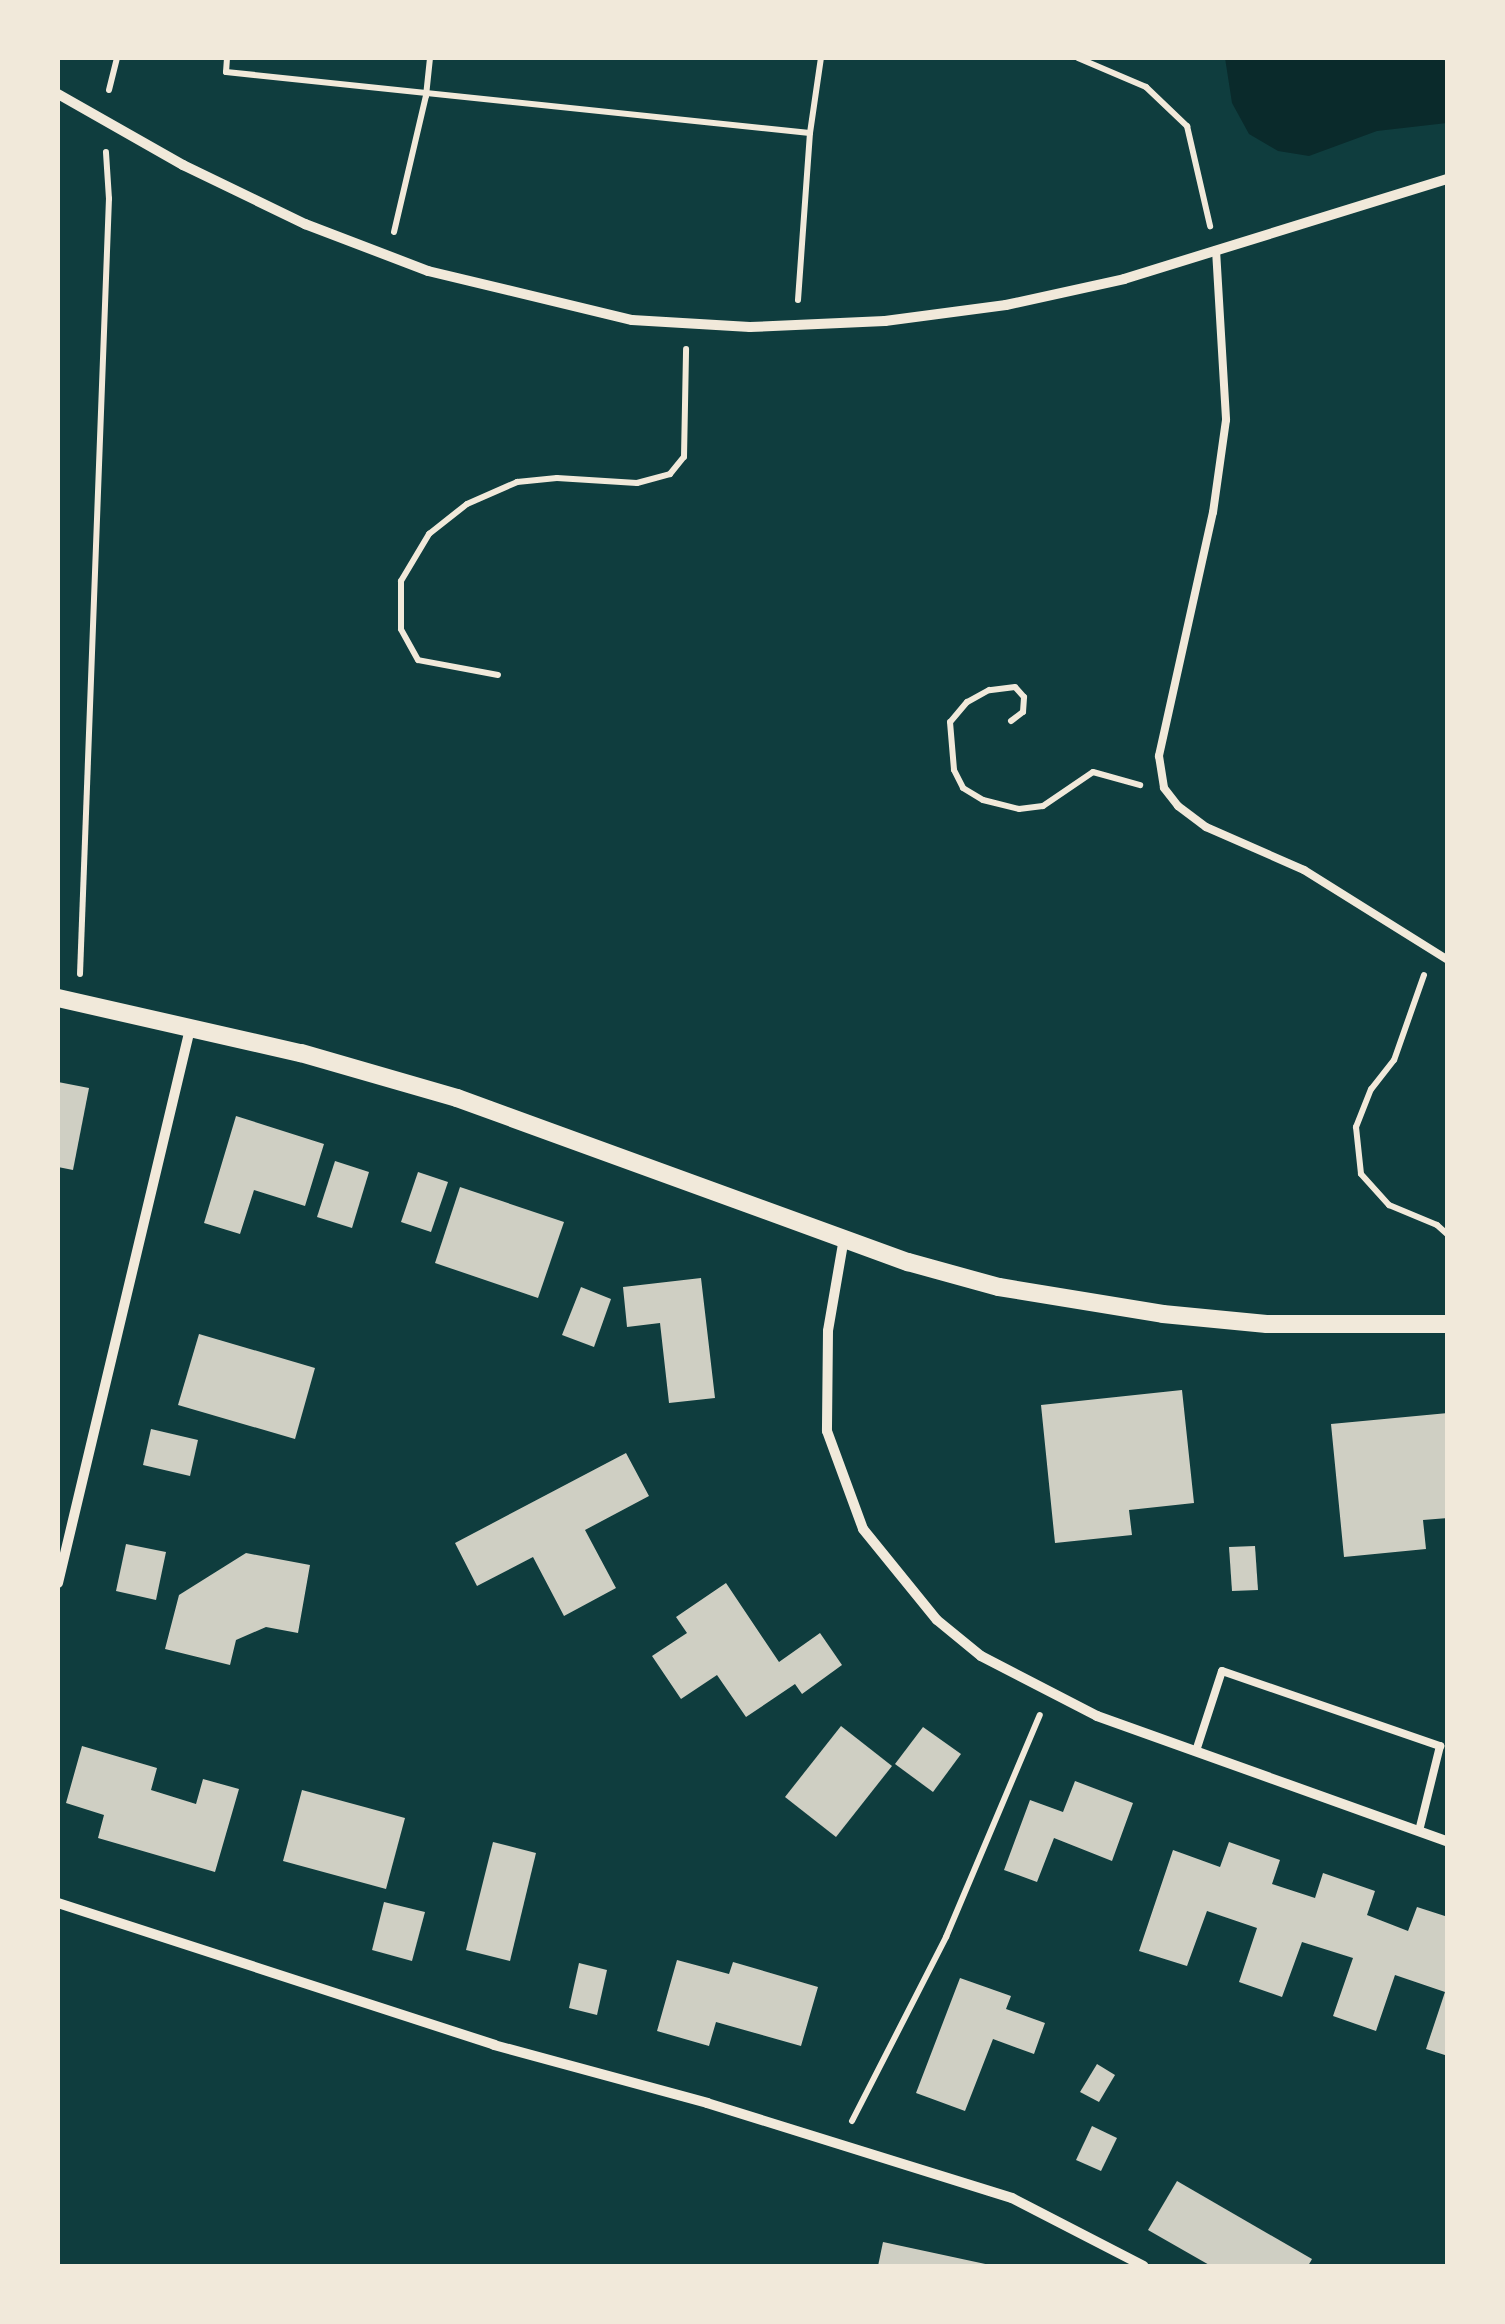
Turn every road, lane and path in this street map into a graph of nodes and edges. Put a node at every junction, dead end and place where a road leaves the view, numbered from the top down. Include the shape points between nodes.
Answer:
1 (117, 58) edge
2 (227, 58) edge
3 (430, 58) edge
4 (821, 58) edge
5 (1078, 58) edge
6 (58, 94) edge
7 (426, 96) junction
8 (104, 121) junction
9 (810, 134) junction
10 (1448, 178) edge
11 (1216, 250) junction
12 (388, 255) junction
13 (692, 323) junction
14 (797, 325) junction
15 (498, 675) dead end
16 (1011, 720) dead end
17 (1164, 788) junction
18 (1433, 952) junction
19 (1448, 960) edge
20 (58, 998) edge
21 (78, 1002) junction
22 (190, 1029) junction
23 (1448, 1235) edge
24 (844, 1238) junction
25 (1448, 1324) edge
26 (58, 1584) edge
27 (1049, 1693) junction
28 (1196, 1751) junction
29 (1419, 1832) junction
30 (1448, 1842) edge
31 (58, 1903) edge
32 (840, 2144) junction
33 (1144, 2266) edge

1 - 8 path
2 - 7 path via 226,72
3 - 7 path
4 - 9 path
5 - 11 path via 1146,87 1187,126
6 - 8 street
7 - 9 path
7 - 12 path
8 - 12 street via 288,215
8 - 21 path via 109,219
9 - 14 path
10 - 11 street
11 - 14 street via 1006,305
11 - 17 lane via 1226,420 1213,512 1159,756
12 - 13 street via 428,271 632,320
13 - 14 street
13 - 15 path via 682,362 684,457 670,474 638,482 517,482 467,504 429,534 401,581 401,629 418,660
16 - 17 path via 1023,712 1024,697 1015,687 989,690 950,722 954,770 963,788 983,800 1018,810 1044,806 1092,772
17 - 18 lane via 1206,827 1304,870
18 - 19 lane
18 - 23 path via 1394,1060 1371,1090 1356,1127 1360,1174 1389,1205
20 - 21 street
21 - 22 street
22 - 24 street via 457,1098
22 - 26 street
24 - 25 street via 999,1287 1163,1314 1267,1324
24 - 27 street via 824,1405 852,1508 886,1562 937,1620 982,1656
27 - 28 street
27 - 32 path via 946,1938
28 - 29 street
28 - 29 lane via 1222,1671 1440,1746
29 - 30 street
31 - 32 street via 477,2039
32 - 33 street via 1012,2198

